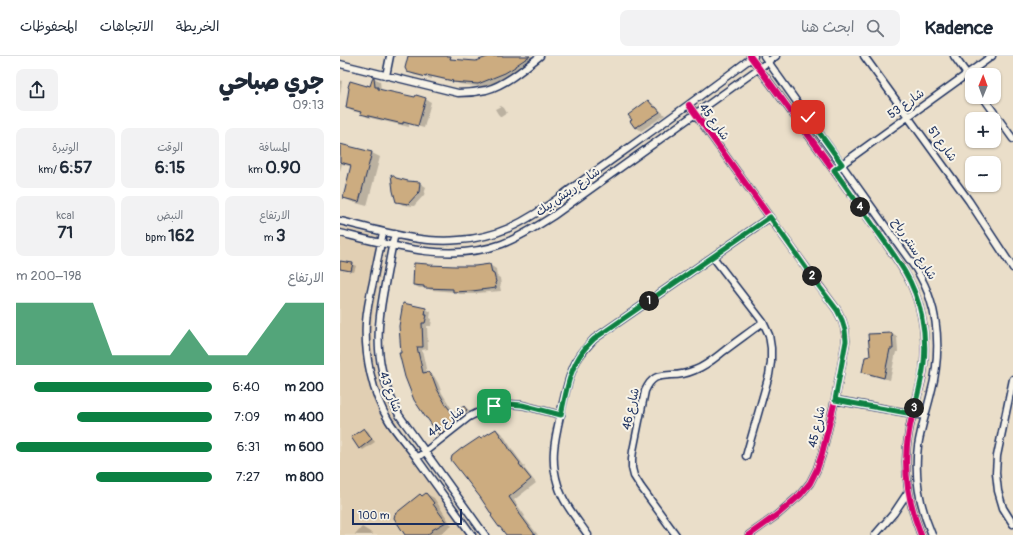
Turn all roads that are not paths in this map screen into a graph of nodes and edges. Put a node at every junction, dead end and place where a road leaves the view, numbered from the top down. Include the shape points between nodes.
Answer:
1 (390, 56) edge
2 (540, 56) edge
3 (764, 56) edge
4 (776, 56) edge
5 (864, 56) edge
6 (954, 56) edge
7 (992, 56) edge
8 (752, 57) edge
9 (768, 62) junction
10 (340, 64) edge
11 (759, 68) junction
12 (975, 68) edge
13 (965, 71) edge
14 (965, 75) edge
15 (386, 76) junction
16 (988, 104) edge
17 (689, 105) junction
18 (696, 114) junction
19 (908, 116) junction
20 (1013, 139) edge
21 (842, 164) junction
22 (834, 170) junction
23 (770, 217) junction
24 (340, 221) edge
25 (383, 232) junction
26 (340, 233) edge
27 (395, 234) junction
28 (381, 243) junction
29 (392, 246) junction
30 (713, 257) junction
31 (1013, 268) edge
32 (763, 322) junction
33 (1013, 379) edge
34 (835, 400) junction
35 (913, 414) junction
36 (561, 415) junction
37 (924, 416) junction
38 (425, 452) junction
39 (746, 456) dead end
40 (417, 458) junction
41 (908, 492) junction
42 (1013, 524) edge
43 (472, 535) edge
44 (485, 535) edge
45 (588, 535) edge
46 (676, 535) edge
47 (749, 535) edge
48 (875, 535) edge
49 (921, 535) edge
50 (932, 535) edge

1 - 15 street
2 - 15 street via 501,83 488,90 473,93 458,93
3 - 9 street, شارع سنتر رباح
4 - 9 street, شارع ريتش بيك
5 - 19 street, شارع 51
6 - 13 street
7 - 12 street, شارع 53
8 - 11 street, شارع سنتر رباح
8 - 17 street, شارع ريتش بيك
9 - 11 street, شارع ريتش بيك
9 - 21 street, شارع سنتر رباح
10 - 15 street
11 - 18 street, شارع ريتش بيك
11 - 22 street, شارع سنتر رباح
14 - 19 street, شارع 53
16 - 20 street
17 - 18 street, شارع 45
17 - 27 street, شارع ريتش بيك via 552,202 509,228 482,236 442,241
18 - 23 street, شارع 45
18 - 29 street, شارع ريتش بيك via 521,236 500,244 458,252
19 - 21 street, شارع 53
19 - 31 street, شارع 51 via 969,200
21 - 22 street, شارع 53
21 - 37 street, شارع سنتر رباح via 916,269 931,300 937,335 936,369
22 - 35 street, شارع سنتر رباح via 906,273 918,301 925,347 922,378
23 - 30 street
23 - 34 street, شارع 45 via 842,320 846,341
24 - 25 street, شارع ريتش بيك
25 - 27 street, شارع ريتش بيك
25 - 28 street, شارع 43
26 - 28 street, شارع ريتش بيك
27 - 29 street, شارع 43
28 - 29 street, شارع ريتش بيك
28 - 40 street, شارع 43 via 368,305 366,333 370,373 389,421
29 - 38 street, شارع 43 via 379,321 378,343 382,370 399,415
30 - 32 street
30 - 36 street via 594,339 574,366
32 - 39 street via 769,335 771,362
32 - 46 street, شارع 46 via 698,369 685,374 655,377 648,383 633,451 632,468 641,487
33 - 42 street via 997,456 996,473 1003,508
34 - 35 street
34 - 47 street, شارع 45 via 822,454 810,483 788,506
35 - 37 street
35 - 41 street, شارع سنتر رباح via 906,460
36 - 38 street, شارع 44 via 522,405 494,406 469,417
36 - 45 street via 555,438 554,471 565,502
37 - 50 street, شارع سنتر رباح via 918,447 917,478 922,509
38 - 40 street, شارع 44
38 - 44 street, شارع 43
40 - 43 street, شارع 43
41 - 48 street
41 - 49 street, شارع سنتر رباح

